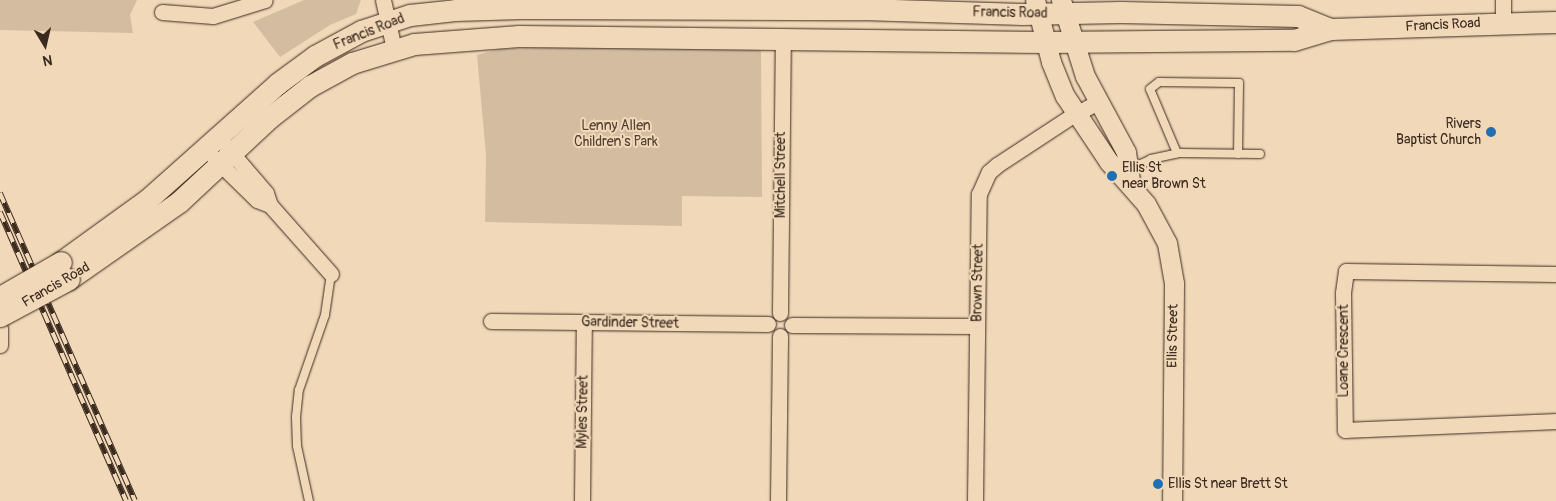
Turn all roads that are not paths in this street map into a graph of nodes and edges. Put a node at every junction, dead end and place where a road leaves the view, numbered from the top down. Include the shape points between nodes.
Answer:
1 (265, 0) edge
2 (383, 0) edge
3 (1004, 0) edge
4 (1503, 0) edge
5 (1036, 7) edge
6 (1064, 7) edge
7 (162, 12) dead end
8 (971, 13) junction
9 (389, 21) junction
10 (1503, 22) junction
11 (1556, 22) edge
12 (1330, 29) junction
13 (783, 37) junction
14 (1045, 42) junction
15 (1074, 42) junction
16 (394, 48) junction
17 (1098, 102) junction
18 (1076, 113) junction
19 (211, 142) junction
20 (1177, 153) junction
21 (1238, 154) junction
22 (1260, 154) dead end
23 (227, 159) junction
24 (1129, 176) junction
25 (65, 270) junction
26 (331, 274) joint
27 (1556, 274) edge
28 (0, 297) edge
29 (780, 313) junction
30 (0, 316) edge
31 (491, 321) dead end
32 (584, 322) junction
33 (768, 324) junction
34 (792, 325) junction
35 (977, 326) junction
36 (0, 328) edge
37 (780, 336) junction
38 (0, 345) edge
39 (1556, 421) edge
40 (309, 501) edge
41 (582, 501) edge
42 (778, 501) edge
43 (975, 501) edge
44 (1172, 501) edge

1 - 7 street via 213,16
2 - 9 street
3 - 8 main road
4 - 10 street
5 - 6 main road, Francis Road
5 - 8 main road, Francis Road
5 - 14 street, Ellis Street
6 - 12 main road, Francis Road via 1298,16
6 - 15 street, Ellis Street
8 - 9 main road, Francis Road via 476,9 432,12
9 - 16 street
9 - 19 main road, Francis Road via 315,56 277,84
10 - 11 main road, Francis Road
10 - 12 main road, Francis Road
12 - 15 main road, Francis Road via 1294,40
13 - 14 main road, Francis Road
13 - 16 main road, Francis Road via 484,37
13 - 29 street, Mitchell Street
14 - 15 main road, Francis Road
14 - 18 street, Ellis Street
15 - 17 street, Ellis Street
16 - 23 main road, Francis Road via 329,74 269,118
17 - 18 street, Brown Street
17 - 24 street, Ellis Street via 1126,152
18 - 24 street, Ellis Street via 1109,162
18 - 35 street, Brown Street via 1007,157 989,172 984,182 978,209
19 - 23 street
19 - 25 main road, Francis Road
20 - 21 lane
20 - 21 lane via 1150,89 1159,82 1239,83
20 - 24 lane via 1151,159
21 - 22 lane
23 - 25 main road, Francis Road via 148,226
23 - 26 street via 266,193 270,205
24 - 44 street, Ellis Street via 1159,224 1172,262
25 - 28 main road, Francis Road, bridge
25 - 30 main road, Francis Road, bridge
26 - 40 lane via 324,315 299,390 296,417 297,446
27 - 39 street, Loane Crescent via 1346,271 1344,398 1345,430
29 - 33 street via 773,315
29 - 34 street via 789,318
31 - 32 street, Gardinder Street
32 - 33 street, Gardinder Street
32 - 41 street, Myles Street
33 - 37 street via 770,331
34 - 35 street
34 - 37 street via 786,334
35 - 43 street, Brown Street
36 - 38 street
37 - 42 street

